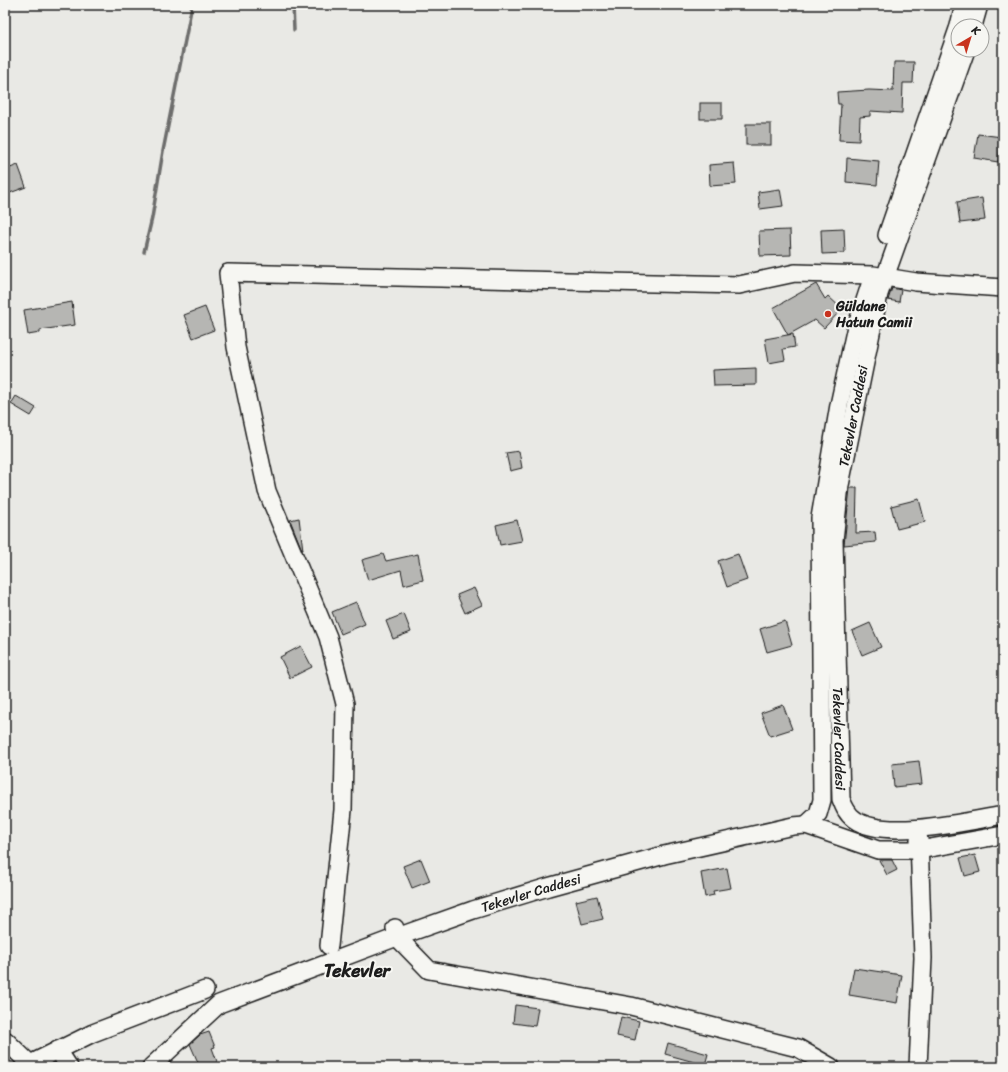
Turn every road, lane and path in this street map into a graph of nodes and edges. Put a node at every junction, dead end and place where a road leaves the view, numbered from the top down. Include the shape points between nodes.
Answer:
1 (964, 5) edge
2 (979, 5) edge
3 (961, 18) edge
4 (975, 18) edge
5 (950, 54) edge
6 (963, 58) edge
7 (879, 276) junction
8 (1003, 288) edge
9 (1003, 815) edge
10 (806, 825) junction
11 (919, 828) junction
12 (1003, 835) edge
13 (918, 850) junction
14 (396, 931) junction
15 (329, 946) dead end
16 (205, 990) dead end
17 (5, 1040) edge
18 (58, 1050) junction
19 (27, 1065) edge
20 (69, 1067) edge
21 (151, 1067) edge
22 (831, 1067) edge
23 (918, 1067) edge

1 - 3 street
2 - 4 street
5 - 7 street
6 - 7 street, Tekevler Caddesi
7 - 8 street via 916,282
7 - 10 street via 855,331 820,518 822,800 818,814
7 - 11 street, Tekevler Caddesi via 879,294 840,485 834,540 841,799 850,815 861,823 883,828
7 - 15 street via 795,273 739,286 228,273 236,347 266,491 328,637 345,704 343,810
9 - 11 street
10 - 13 street, Tekevler Caddesi via 878,850
10 - 14 street, Tekevler Caddesi via 664,855
11 - 13 street
12 - 13 street, Tekevler Caddesi
13 - 23 street via 923,958
14 - 21 street, Tekevler Caddesi via 219,1004
14 - 22 street via 429,970 631,1006 798,1048
16 - 18 street
17 - 19 street
18 - 19 street
18 - 20 street

